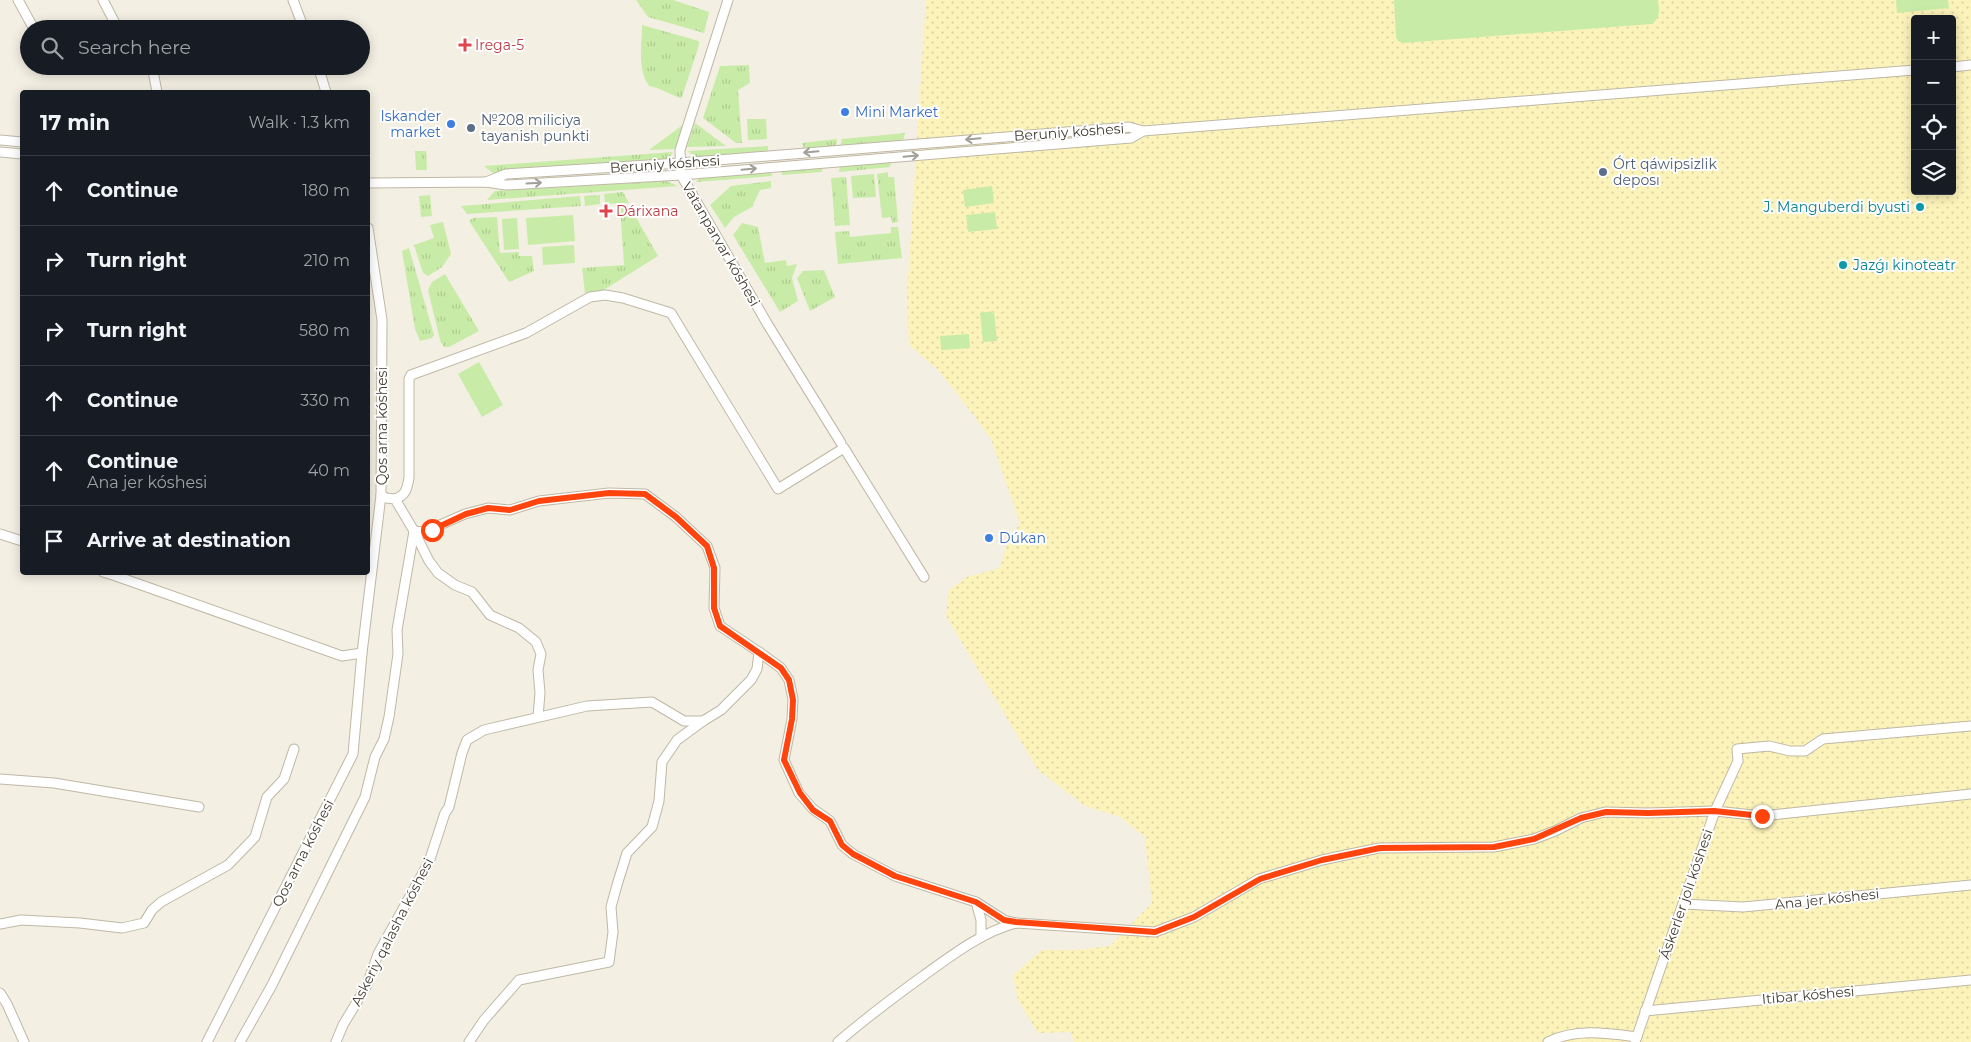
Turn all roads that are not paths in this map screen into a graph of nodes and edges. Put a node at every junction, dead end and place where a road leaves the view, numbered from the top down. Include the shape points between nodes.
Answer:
1 (18, 0) edge
2 (103, 0) edge
3 (294, 0) edge
4 (728, 0) edge
5 (29, 20) edge
6 (113, 20) edge
7 (301, 20) edge
8 (1971, 65) edge
9 (1956, 66) edge
10 (1911, 70) edge
11 (154, 75) edge
12 (321, 75) edge
13 (157, 90) edge
14 (325, 90) edge
15 (1143, 130) junction
16 (1001, 137) junction
17 (0, 140) edge
18 (20, 142) edge
19 (1002, 148) junction
20 (0, 152) edge
21 (20, 154) edge
22 (680, 163) junction
23 (681, 175) junction
24 (486, 182) junction
25 (370, 183) edge
26 (370, 241) edge
27 (843, 445) junction
28 (381, 495) junction
29 (395, 500) junction
30 (414, 531) junction
31 (0, 534) edge
32 (20, 540) edge
33 (113, 575) edge
34 (924, 577) dead end
35 (759, 652) junction
36 (362, 653) junction
37 (538, 717) junction
38 (703, 721) junction
39 (1971, 726) edge
40 (294, 749) dead end
41 (0, 780) edge
42 (1971, 794) edge
43 (199, 807) dead end
44 (1714, 811) junction
45 (1971, 884) edge
46 (976, 902) junction
47 (1683, 904) junction
48 (1016, 922) junction
49 (0, 924) edge
50 (981, 937) junction
51 (1971, 980) edge
52 (0, 993) edge
53 (1645, 1011) junction
54 (1636, 1040) edge
55 (24, 1042) edge
56 (207, 1042) edge
57 (240, 1042) edge
58 (336, 1042) edge
59 (469, 1042) edge
60 (838, 1042) edge
61 (1548, 1042) edge

1 - 5 street
2 - 6 street
3 - 7 street
4 - 22 street, Vatanparvar kóshesi via 680,150
8 - 9 street
10 - 15 street
11 - 13 street
12 - 14 street
15 - 16 street, Beruniy kóshesi via 1129,127
15 - 19 street, Beruniy kóshesi via 1131,138
16 - 19 street
16 -> 22 street, Beruniy kóshesi
17 - 18 street
23 -> 19 street, Beruniy kóshesi
20 - 21 street
22 - 23 street, Vatanparvar kóshesi
22 - 24 street, Beruniy kóshesi via 506,174
24 -> 23 street, Beruniy kóshesi via 506,184
23 - 27 street, Vatanparvar kóshesi
24 - 25 street
26 - 28 street, Qos arna kóshesi via 382,320
27 - 29 street via 778,489 671,313 605,295 590,297 526,333 411,375 409,478 407,491
27 - 34 street, Vatanparvar kóshesi
28 - 29 street
28 - 36 street, Qos arna kóshesi
29 - 30 street
30 - 35 street via 424,532 488,508 510,510 539,501 609,493 645,494 707,546 714,568 714,608 720,626
30 - 37 street via 428,561 438,573 472,592 490,615 519,628 536,642 541,654
30 - 57 street via 397,630 398,654 389,716 365,796 272,985
31 - 32 street
33 - 36 street via 342,656
35 - 38 street via 758,669 746,686 721,710
35 - 46 street via 781,668 789,680 792,719 784,760 800,793 813,810 830,821 842,845 895,876
36 - 56 street, Qos arna kóshesi via 353,754
37 - 38 street, Askeriy qalasha kóshesi via 587,706 652,702 684,721
37 - 58 street, Askeriy qalasha kóshesi via 484,730 467,740 429,862 378,954 367,985
38 - 59 street via 677,740 662,762 659,801 652,827 627,853 617,885 612,906 609,962 519,980
39 - 44 street, Áskerler jolı kóshesi via 1823,739 1805,751 1769,746 1737,749 1738,761
40 - 49 street via 284,779 267,797 255,837 228,865 160,902 144,922 122,928 21,920
41 - 43 street via 54,783
42 - 44 street via 1762,816
44 - 47 street, Áskerler jolı kóshesi
44 - 48 street via 1606,812 1581,818 1534,839 1494,847 1380,848 1322,860 1260,879 1194,917 1155,932
45 - 47 street, Ana jer kóshesi via 1743,907
46 - 48 street via 1004,920
46 - 50 street via 982,920
47 - 53 street, Áskerler jolı kóshesi
48 - 50 street
50 - 60 street via 874,1011
51 - 53 street, Itibar kóshesi
52 - 55 street
53 - 54 street, Áskerler jolı kóshesi
54 - 61 street via 1594,1032 1560,1036

